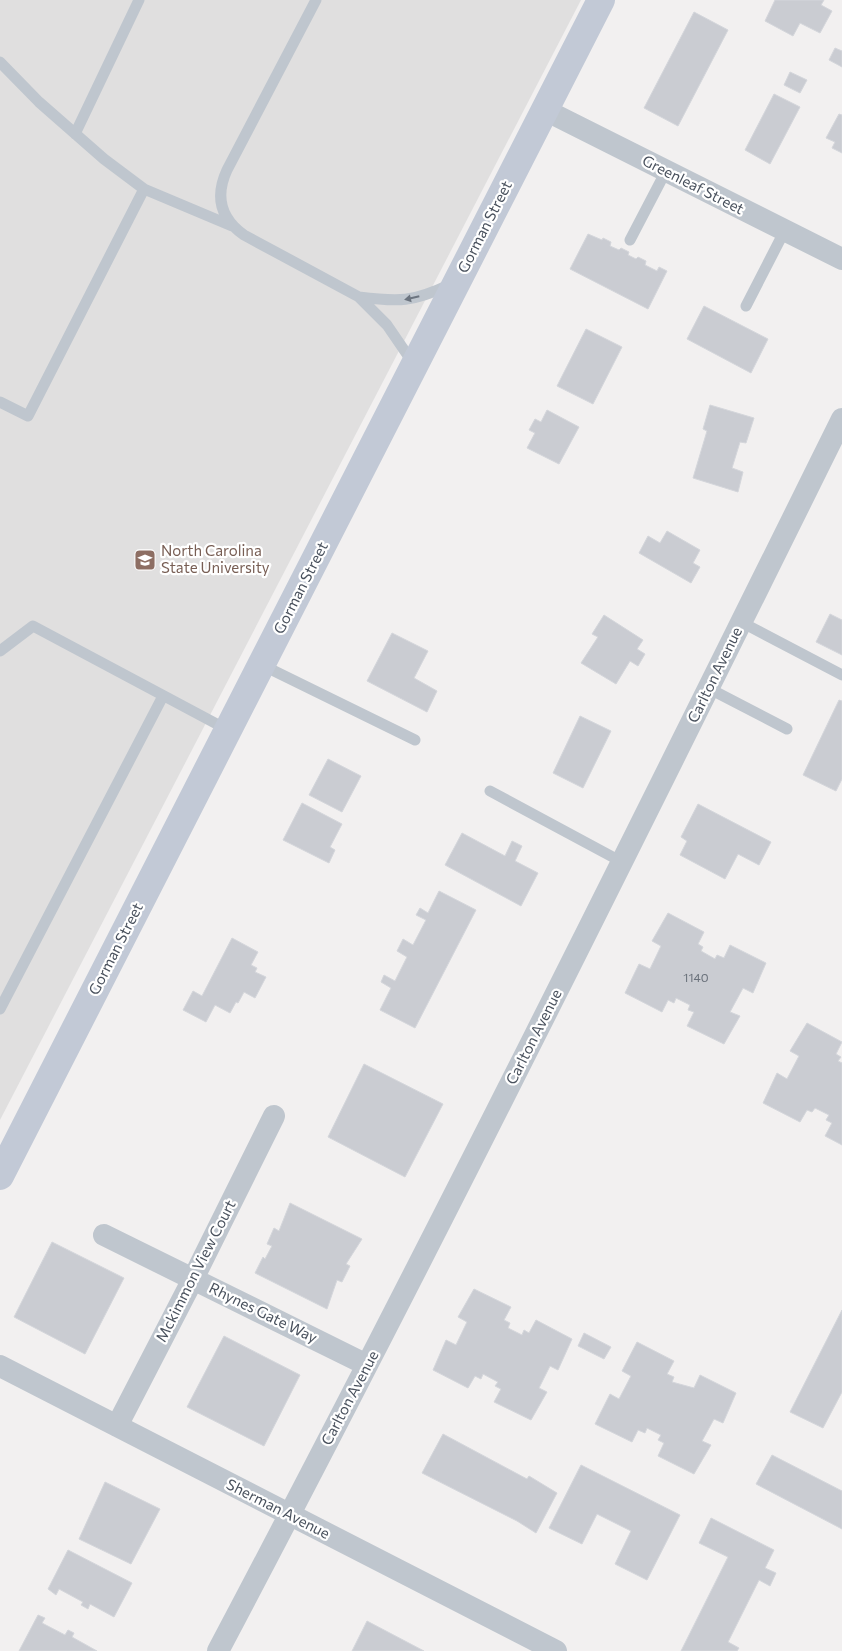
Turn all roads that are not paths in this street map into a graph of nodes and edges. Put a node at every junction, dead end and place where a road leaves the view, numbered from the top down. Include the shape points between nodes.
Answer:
1 (139, 0) edge
2 (316, 0) edge
3 (602, 0) edge
4 (0, 62) edge
5 (545, 110) junction
6 (75, 134) junction
7 (666, 171) junction
8 (144, 190) junction
9 (233, 226) junction
10 (785, 230) junction
11 (630, 240) dead end
12 (842, 259) edge
13 (458, 281) junction
14 (359, 297) junction
15 (746, 306) dead end
16 (414, 365) junction
17 (0, 402) edge
18 (842, 419) edge
19 (741, 622) junction
20 (0, 652) edge
21 (262, 665) junction
22 (842, 674) edge
23 (708, 688) junction
24 (163, 696) junction
25 (787, 729) dead end
26 (228, 730) junction
27 (415, 740) dead end
28 (490, 791) dead end
29 (622, 862) junction
30 (0, 1009) edge
31 (274, 1116) dead end
32 (1, 1172) edge
33 (104, 1235) dead end
34 (193, 1279) junction
35 (367, 1365) junction
36 (0, 1366) edge
37 (116, 1426) junction
38 (290, 1515) junction
39 (218, 1651) edge
40 (556, 1651) edge

1 - 6 lane
2 - 9 lane via 224,177 221,202
3 - 5 main road, Gorman Street
4 - 6 lane
5 - 7 street, Greenleaf Street
5 - 13 main road, Gorman Street
6 - 8 lane
7 - 10 street, Greenleaf Street
7 - 11 lane
8 - 9 lane
8 - 17 lane via 28,416
9 - 14 lane
10 - 12 street, Greenleaf Street
10 - 15 lane
13 -> 14 lane via 408,300
13 - 16 main road, Gorman Street
14 - 16 lane via 387,325
16 - 21 main road, Gorman Street
18 - 19 street, Carlton Avenue
19 - 22 lane
19 - 23 street, Carlton Avenue
20 - 24 lane via 33,626
21 - 26 main road, Gorman Street
21 - 27 lane
23 - 25 lane
23 - 29 street, Carlton Avenue
24 - 26 lane
24 - 30 lane
26 - 32 main road, Gorman Street
28 - 29 lane
29 - 35 street, Carlton Avenue
31 - 34 street, Mckimmon View Court
33 - 34 street, Rhynes Gate Way
34 - 35 street, Rhynes Gate Way
34 - 37 street, Mckimmon View Court
35 - 38 street, Carlton Avenue
36 - 37 street, Sherman Avenue
37 - 38 street, Sherman Avenue
38 - 39 street, Carlton Avenue
38 - 40 street, Sherman Avenue

